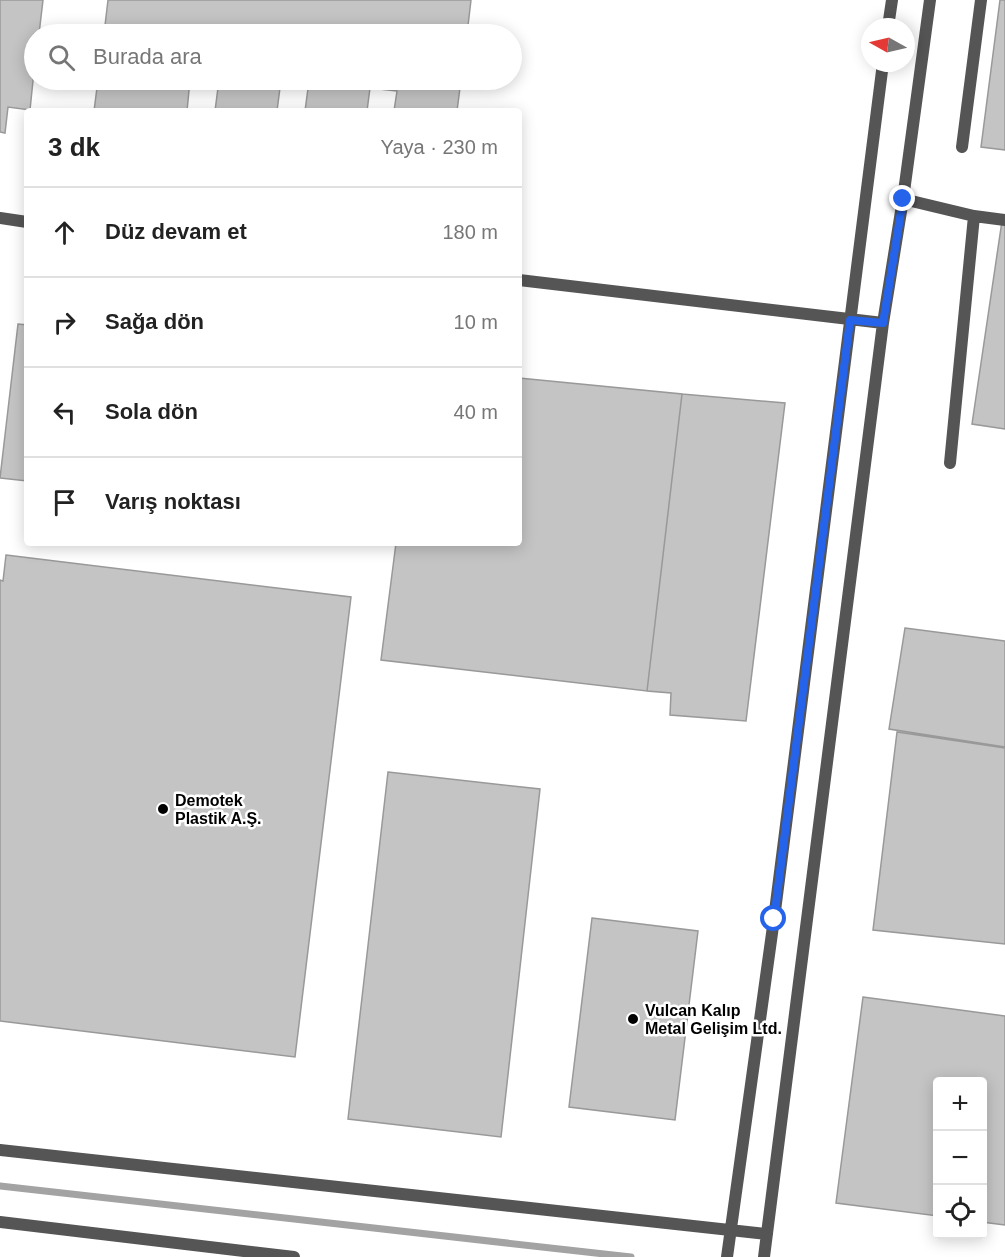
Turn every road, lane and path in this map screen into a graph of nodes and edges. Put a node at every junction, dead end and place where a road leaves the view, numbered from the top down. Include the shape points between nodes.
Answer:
1 (892, 0) edge
2 (930, 0) edge
3 (981, 0) edge
4 (889, 18) edge
5 (882, 72) edge
6 (962, 147) dead end
7 (903, 199) junction
8 (974, 216) junction
9 (0, 218) edge
10 (1005, 219) edge
11 (24, 222) edge
12 (522, 280) edge
13 (850, 320) junction
14 (883, 323) junction
15 (950, 463) dead end
16 (0, 1150) edge
17 (0, 1222) edge
18 (730, 1232) junction
19 (767, 1234) junction
20 (294, 1257) edge
21 (728, 1257) edge
22 (764, 1257) edge

1 - 4 street
2 - 7 street
3 - 6 street
5 - 13 street
7 - 8 street
7 - 14 street
8 - 10 street
8 - 15 street
9 - 11 street
12 - 13 street
13 - 14 street
13 - 18 street
14 - 19 street
16 - 18 street
17 - 20 street
18 - 19 street
18 - 21 street
19 - 22 street

